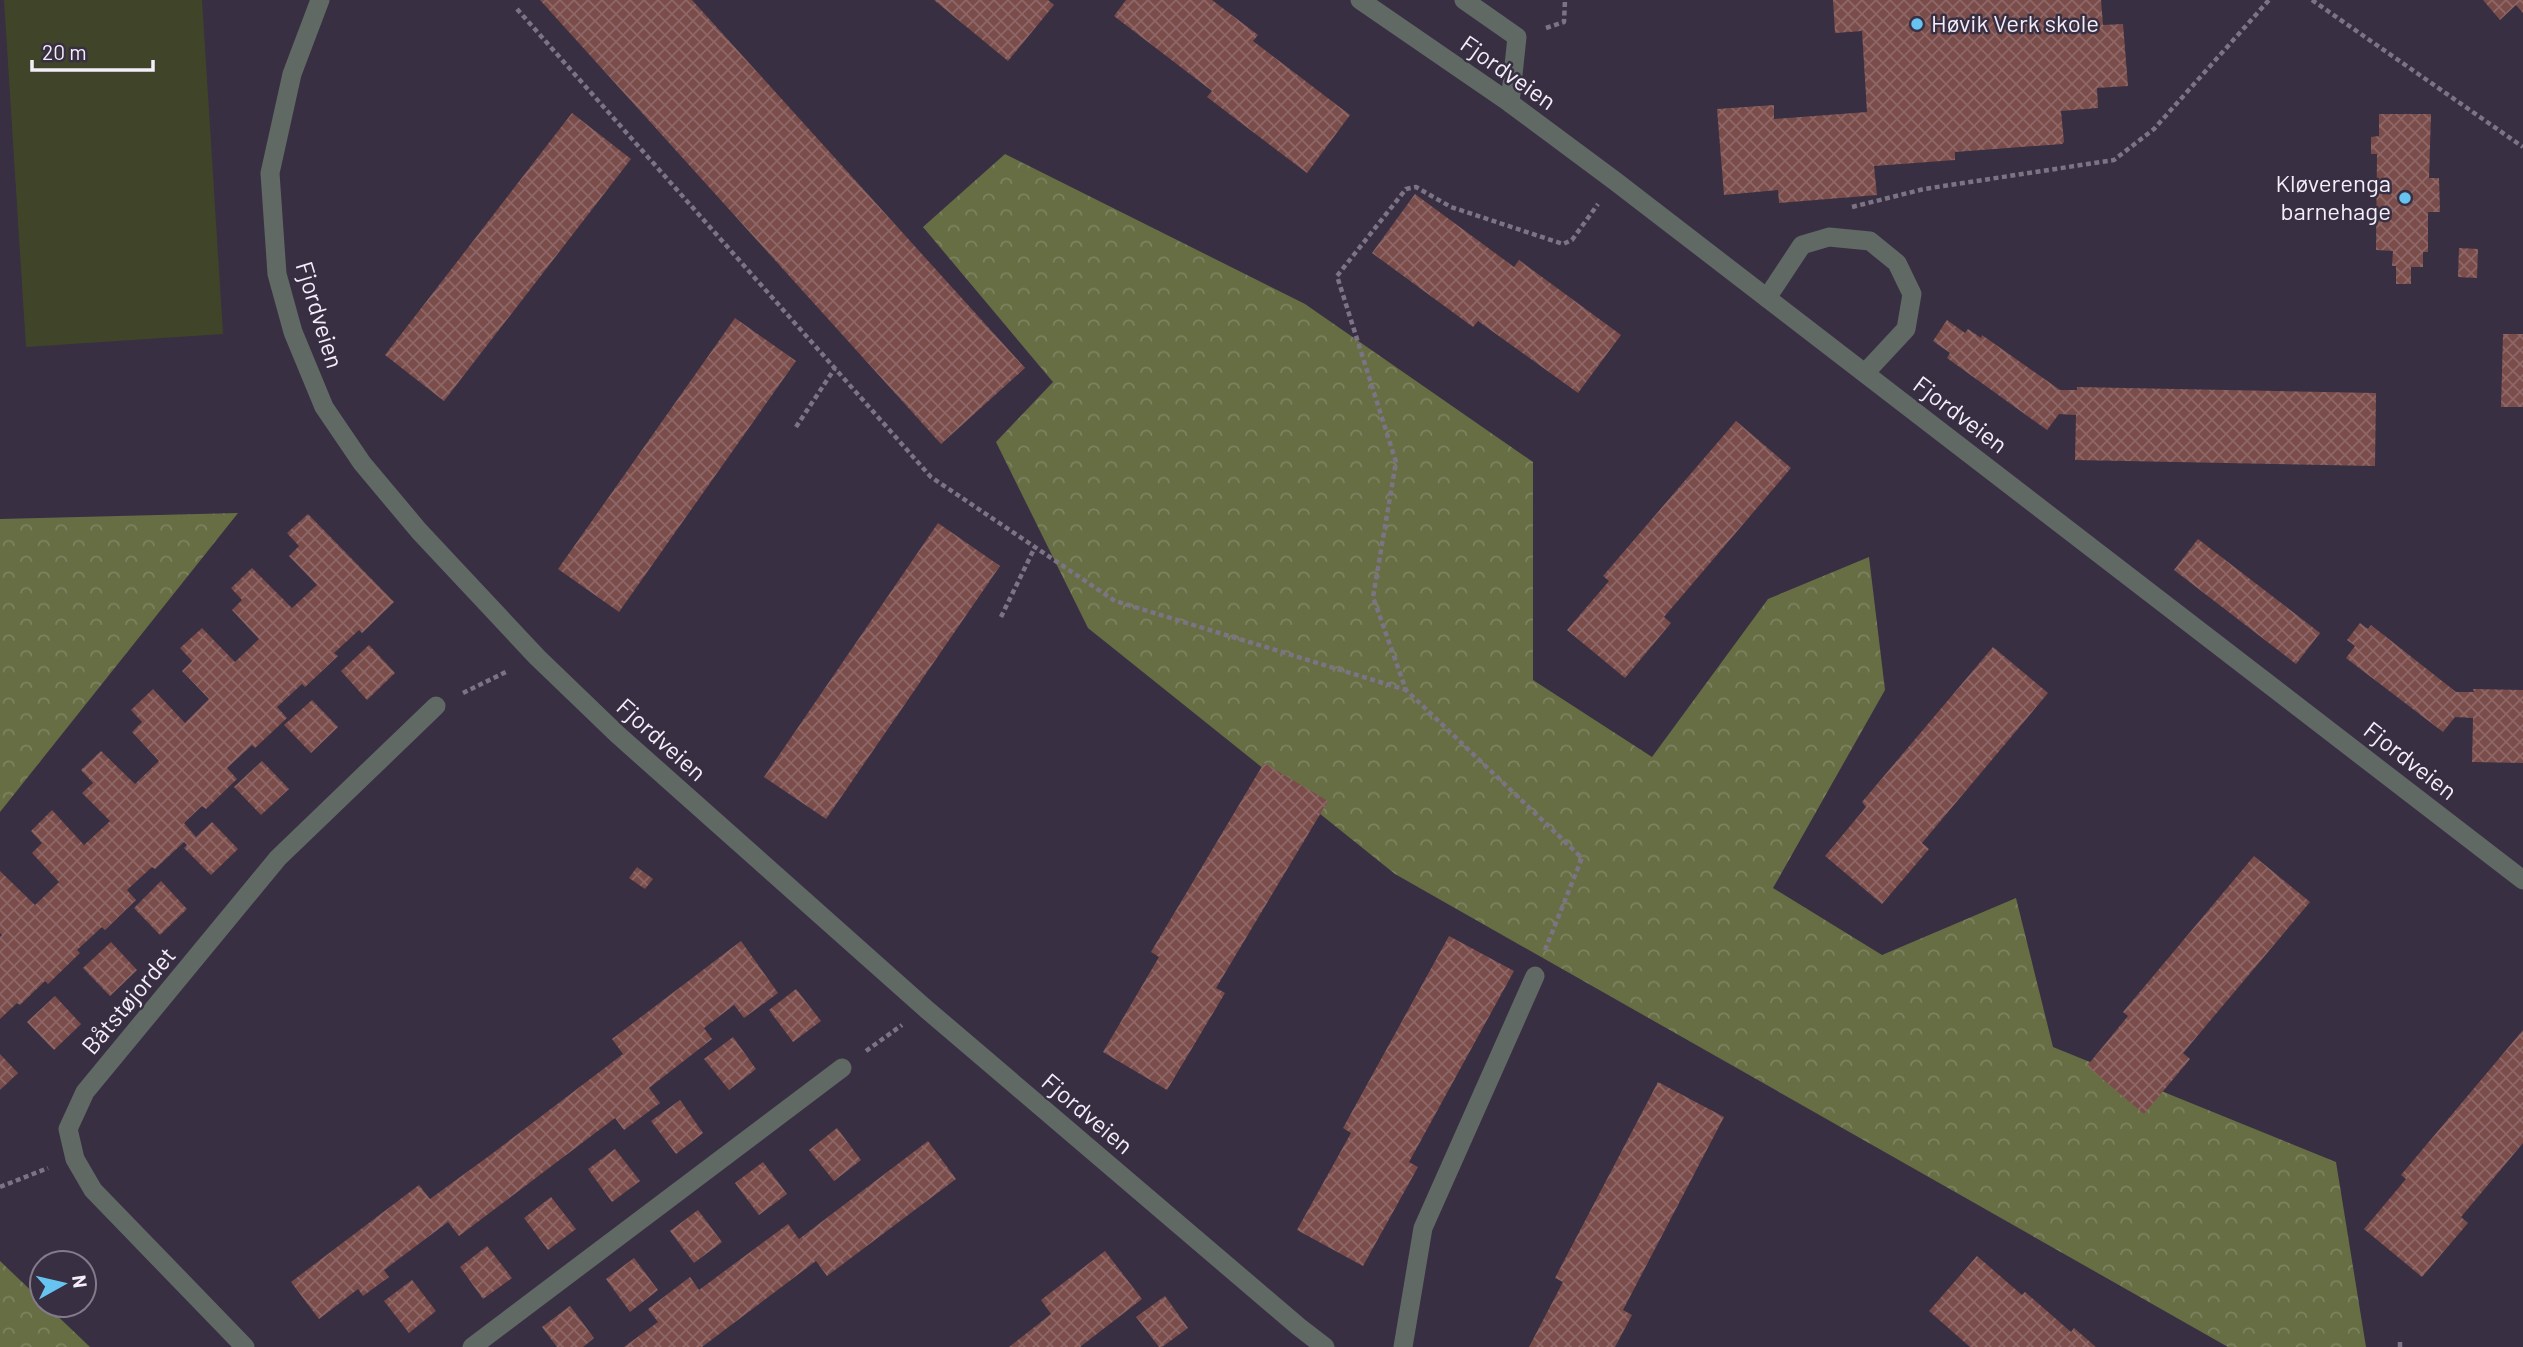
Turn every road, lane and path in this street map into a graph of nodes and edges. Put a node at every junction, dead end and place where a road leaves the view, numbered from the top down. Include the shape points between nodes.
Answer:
1 (320, 0) edge
2 (1360, 0) edge
3 (1464, 0) edge
4 (1565, 0) edge
5 (2269, 0) edge
6 (2312, 0) edge
7 (517, 9) dead end
8 (1517, 37) junction
9 (1510, 103) junction
10 (2523, 147) edge
11 (1615, 181) junction
12 (1840, 212) dead end
13 (1767, 298) junction
14 (835, 368) junction
15 (1866, 373) junction
16 (796, 427) dead end
17 (1035, 547) junction
18 (1001, 617) dead end
19 (537, 657) junction
20 (1406, 690) junction
21 (436, 706) joint
22 (2523, 880) edge
23 (1535, 976) joint
24 (925, 1008) junction
25 (842, 1068) joint
26 (75, 1159) junction
27 (0, 1187) edge
28 (245, 1347) edge
29 (472, 1347) edge
30 (1325, 1347) edge
31 (1403, 1347) edge

1 - 19 street, Fjordveien via 292,74 270,173 277,274 293,332 324,407 362,463
2 - 9 street, Fjordveien
3 - 8 street
4 - 8 path via 1564,22
5 - 12 path via 2154,129 2114,160 1924,190
6 - 10 path
7 - 14 path
8 - 9 street
9 - 11 street, Fjordveien
11 - 13 street, Fjordveien
11 - 20 path via 1572,240 1563,244 1451,207 1416,187 1406,189 1337,276 1396,462 1373,597
13 - 15 street, Fjordveien
13 - 15 street via 1802,245 1829,237 1870,241 1897,263 1912,294 1906,329
14 - 16 path
14 - 17 path via 931,477
15 - 22 street, Fjordveien
17 - 18 path
17 - 20 path via 1115,601
19 - 21 path
19 - 24 street, Fjordveien
20 - 23 path via 1582,858
21 - 26 street, Båtstøjordet via 278,859 85,1092 68,1129
23 - 31 street via 1423,1228
24 - 25 path
24 - 30 street, Fjordveien
25 - 29 street
26 - 27 path
26 - 28 street, Båtstøjordet via 93,1190

